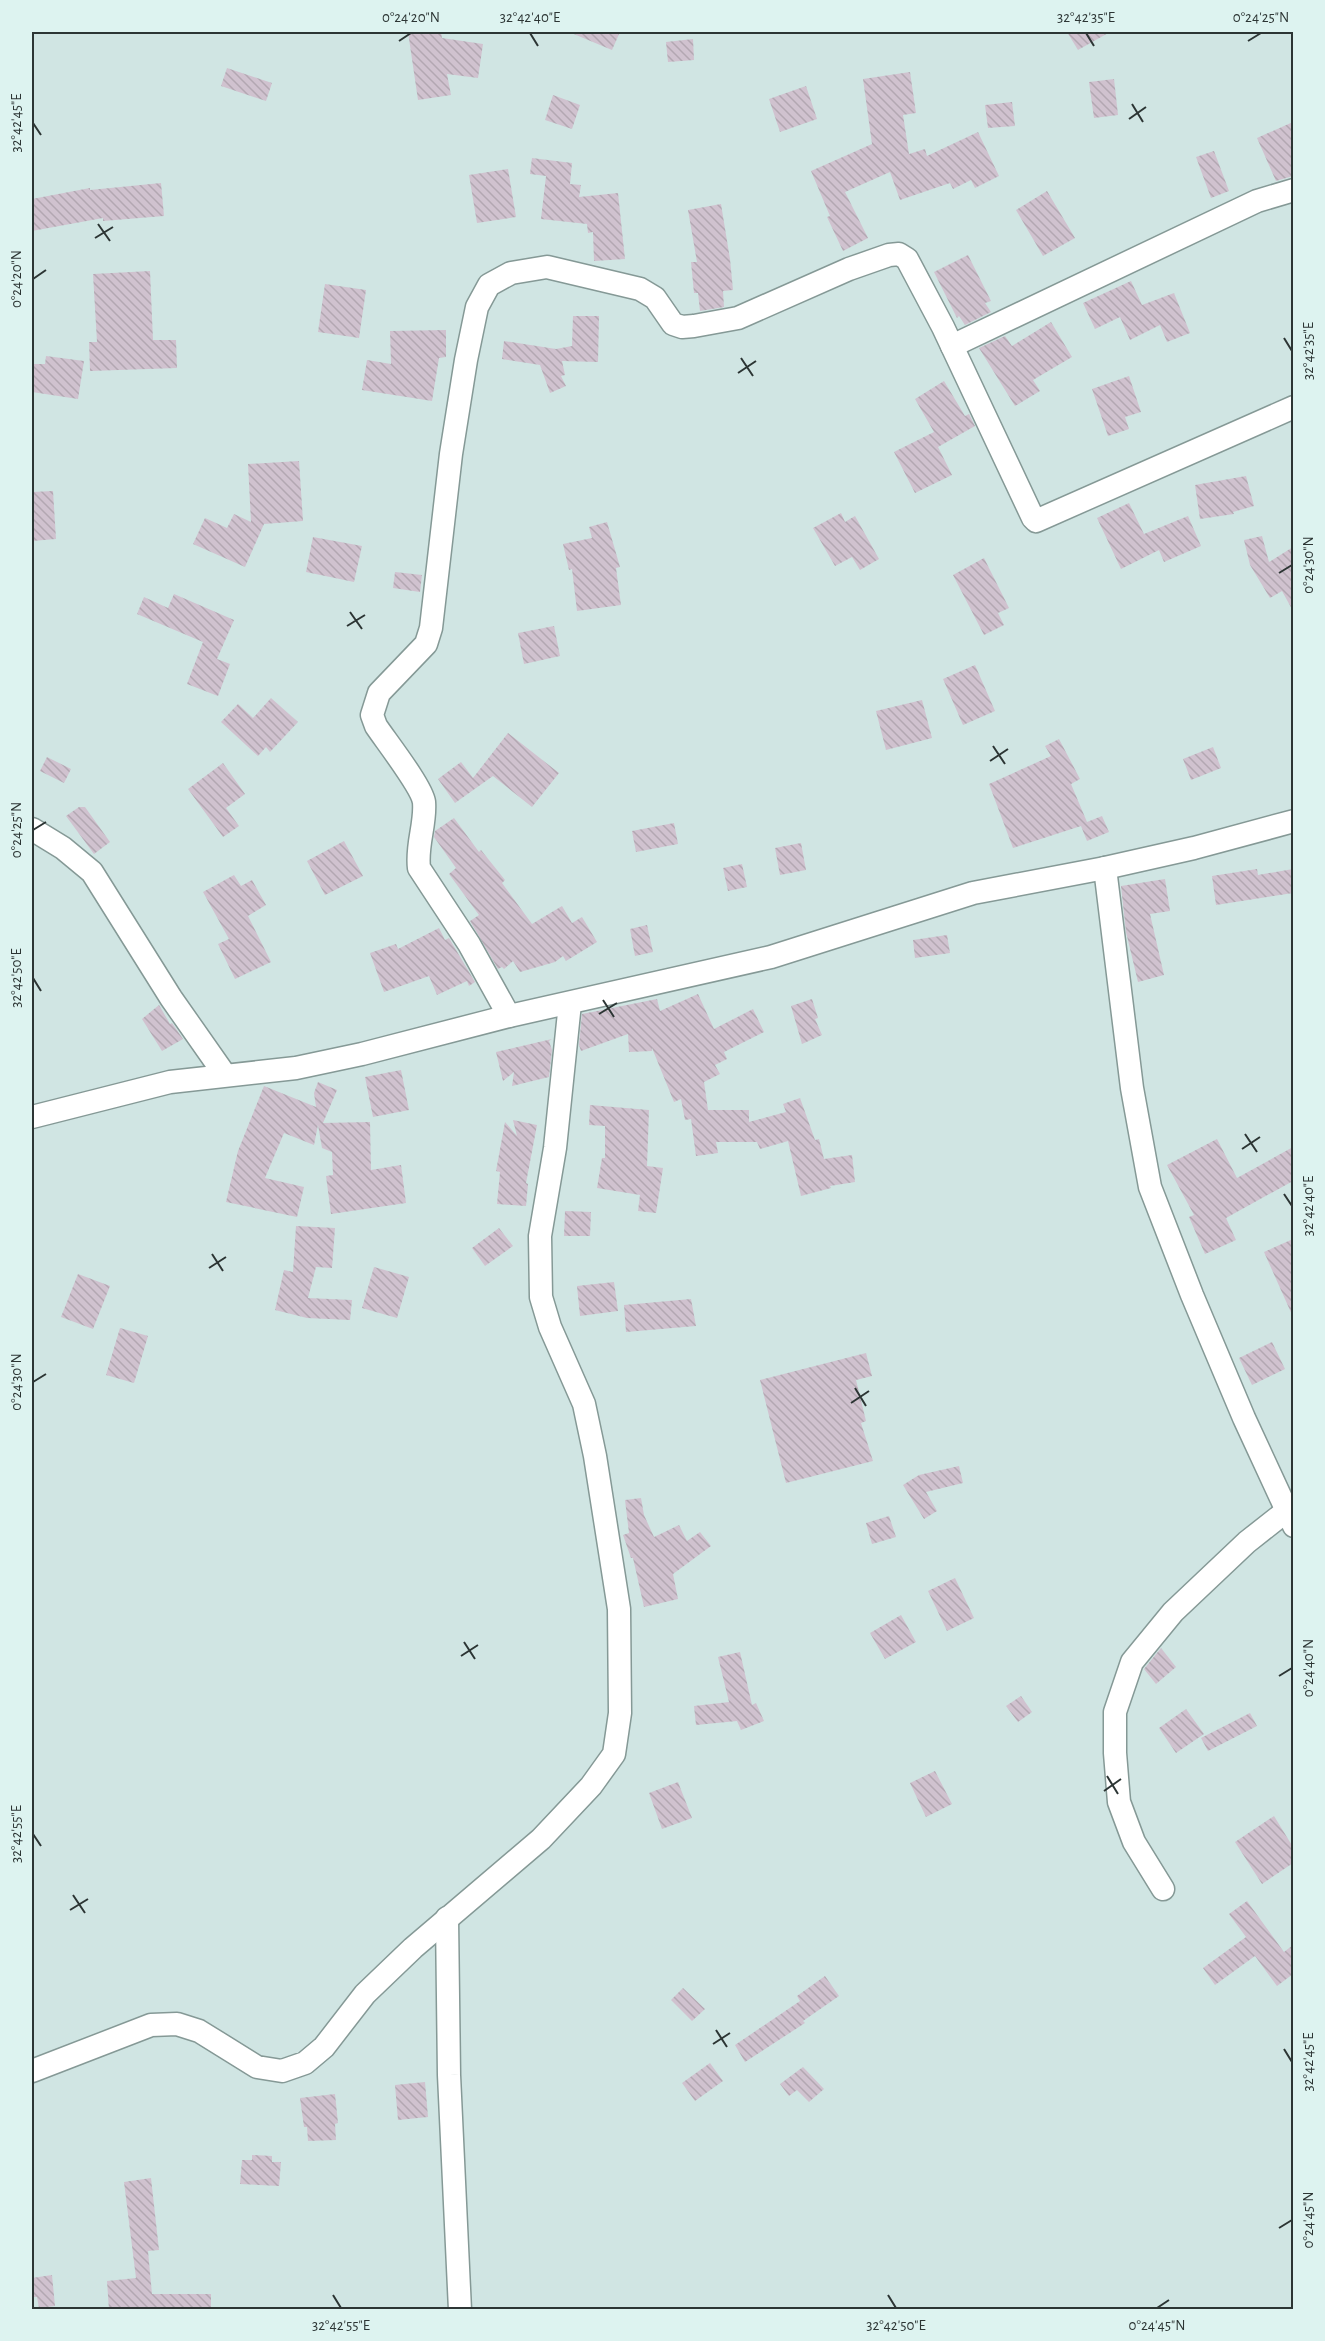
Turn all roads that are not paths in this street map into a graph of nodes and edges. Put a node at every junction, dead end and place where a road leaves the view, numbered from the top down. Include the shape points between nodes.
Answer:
1 (1293, 190) edge
2 (952, 346) junction
3 (1293, 407) edge
4 (1293, 821) edge
5 (32, 829) edge
6 (1105, 868) junction
7 (570, 1003) junction
8 (509, 1016) junction
9 (225, 1075) junction
10 (32, 1117) edge
11 (1291, 1514) edge
12 (1162, 1889) dead end
13 (447, 1918) junction
14 (32, 2071) edge
15 (460, 2310) edge

1 - 2 street via 1257,201
2 - 3 street via 1036,521
2 - 8 street via 907,259 899,254 849,269 738,318 682,327 673,324 655,298 640,289 547,267 511,273 489,285 477,307 466,360 429,636 426,644 379,693 372,715 424,801 417,855 420,868 470,944
4 - 6 street
5 - 9 street via 92,872
6 - 7 street via 973,893 771,957
6 - 11 street via 1132,1088 1150,1187 1244,1418
7 - 8 street
7 - 13 street via 555,1148 540,1236 541,1297 584,1404 595,1456 619,1609 620,1713 614,1754 591,1786 541,1839
8 - 9 street via 296,1068
9 - 10 street via 170,1082
11 - 12 street via 1247,1542 1173,1612 1132,1662 1115,1712 1119,1802 1134,1842
13 - 14 street via 365,1994 324,2047 305,2063 282,2072 257,2067 199,2031 177,2024 151,2025
13 - 15 street via 449,2075

